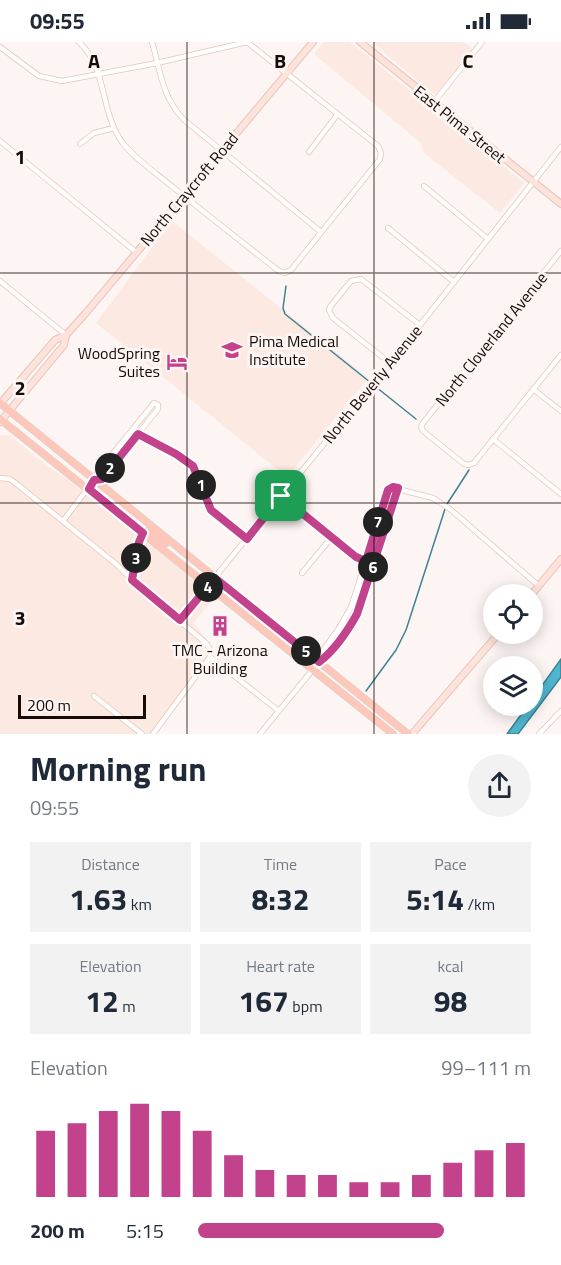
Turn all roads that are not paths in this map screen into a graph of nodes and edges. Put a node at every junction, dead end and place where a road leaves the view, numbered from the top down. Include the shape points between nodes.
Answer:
1 (79, 42) edge
2 (152, 42) edge
3 (247, 42) edge
4 (313, 42) edge
5 (360, 42) edge
6 (482, 42) edge
7 (0, 47) edge
8 (156, 63) junction
9 (286, 73) junction
10 (99, 75) junction
11 (434, 102) junction
12 (337, 115) junction
13 (114, 128) junction
14 (0, 141) edge
15 (80, 144) dead end
16 (561, 147) edge
17 (221, 151) junction
18 (309, 152) dead end
19 (533, 182) junction
20 (424, 186) dead end
21 (183, 195) junction
22 (561, 204) edge
23 (388, 228) dead end
24 (321, 232) junction
25 (488, 239) junction
26 (561, 251) edge
27 (136, 252) junction
28 (0, 281) edge
29 (454, 282) junction
30 (420, 326) junction
31 (66, 335) junction
32 (561, 355) edge
33 (390, 363) junction
34 (533, 389) junction
35 (0, 403) edge
36 (10, 411) junction
37 (561, 411) edge
38 (0, 421) edge
39 (131, 430) junction
40 (138, 434) junction
41 (493, 439) junction
42 (0, 478) edge
43 (94, 480) junction
44 (395, 487) junction
45 (89, 489) junction
46 (561, 494) edge
47 (281, 496) junction
48 (379, 519) junction
49 (63, 521) junction
50 (387, 521) junction
51 (143, 533) junction
52 (332, 537) junction
53 (247, 539) junction
54 (177, 547) junction
55 (561, 559) edge
56 (366, 561) junction
57 (374, 564) junction
58 (302, 573) dead end
59 (215, 578) junction
60 (132, 580) junction
61 (537, 584) edge
62 (541, 584) edge
63 (209, 586) junction
64 (180, 620) junction
65 (489, 644) edge
66 (210, 657) junction
67 (319, 662) junction
68 (312, 670) junction
69 (94, 696) dead end
70 (279, 711) junction
71 (561, 711) edge
72 (142, 734) edge
73 (153, 734) edge
74 (260, 734) edge
75 (393, 734) edge
76 (410, 734) edge
77 (539, 734) edge

1 - 10 street
2 - 8 street
3 - 8 street
3 - 9 street
4 - 9 main road, North Craycroft Road
5 - 11 main road, East Pima Street
6 - 11 street
7 - 10 street via 32,73 46,79
8 - 10 street
8 - 17 street via 164,89 178,113
9 - 12 street
9 - 17 main road, North Craycroft Road
10 - 13 street
11 - 19 main road, East Pima Street
12 - 18 street
12 - 24 street via 383,152
13 - 15 street via 94,133
13 - 21 street via 133,154
14 - 27 street
16 - 19 street, North Beverly Avenue
17 - 21 main road, North Craycroft Road
17 - 24 street
19 - 22 main road, East Pima Street
19 - 25 street, North Beverly Avenue
20 - 25 street
21 - 24 street via 285,276
21 - 27 main road, North Craycroft Road
23 - 29 street
25 - 29 street, North Beverly Avenue
26 - 41 street, North Cloverland Avenue via 422,427 469,465
27 - 31 main road, North Craycroft Road
28 - 31 street
29 - 30 street, North Beverly Avenue
30 - 33 street, North Beverly Avenue
30 - 33 street via 360,279 351,281 330,307 330,314
31 - 35 main road, North Craycroft Road via 55,340
31 - 36 main road, North Craycroft Road via 64,345
32 - 34 street
33 - 47 street, North Beverly Avenue
34 - 37 street
34 - 41 street
35 - 36 main road
36 - 38 main road, North Craycroft Road
36 - 43 main road
38 - 45 main road
39 - 40 street
39 - 40 street via 152,404 157,404 158,409
39 - 43 street
40 - 43 street via 102,479
40 - 53 street via 193,466 211,510
41 - 46 street
42 - 49 street via 10,479
43 - 45 street
43 - 54 main road
44 - 48 street via 388,490
44 - 50 street
44 - 61 street via 433,498 450,509
45 - 49 street
45 - 51 main road
47 - 52 street
47 - 53 street, North Beverly Avenue
48 - 50 street
48 - 56 street
49 - 60 street
50 - 57 street
51 - 54 main road via 147,531
51 - 60 street
51 - 63 main road
52 - 56 street
52 - 58 street
53 - 59 street, North Beverly Avenue
54 - 59 main road
55 - 62 main road
56 - 57 street
56 - 67 street via 346,618 321,653
57 - 67 street via 352,624
59 - 63 street, North Beverly Avenue
59 - 67 main road
60 - 64 street
63 - 64 street, North Beverly Avenue
63 - 68 main road
64 - 66 street via 206,643
65 - 76 main road
66 - 70 street
66 - 73 street
67 - 68 street
67 - 76 main road
68 - 70 street
68 - 75 main road
69 - 72 street
70 - 74 street
71 - 77 street

